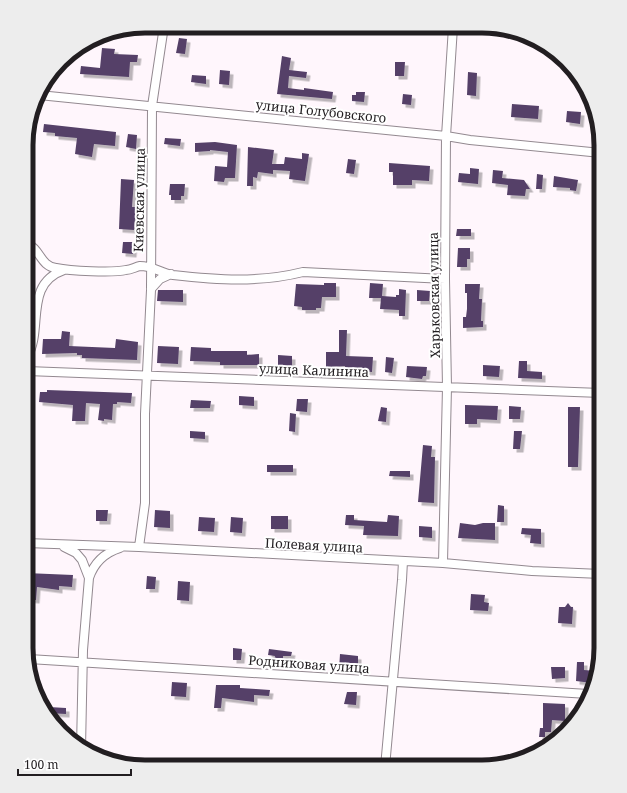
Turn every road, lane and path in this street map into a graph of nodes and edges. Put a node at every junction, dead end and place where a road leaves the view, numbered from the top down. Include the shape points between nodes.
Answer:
1 (163, 33) edge
2 (453, 33) edge
3 (45, 96) edge
4 (152, 106) junction
5 (446, 136) junction
6 (594, 152) edge
7 (33, 248) edge
8 (151, 267) junction
9 (66, 269) junction
10 (170, 274) junction
11 (444, 279) junction
12 (151, 290) junction
13 (33, 330) edge
14 (33, 371) edge
15 (146, 376) junction
16 (447, 387) junction
17 (594, 392) edge
18 (33, 543) edge
19 (57, 545) junction
20 (124, 546) junction
21 (138, 547) junction
22 (403, 561) junction
23 (443, 563) junction
24 (594, 574) edge
25 (89, 578) junction
26 (34, 659) edge
27 (83, 661) junction
28 (393, 681) junction
29 (584, 694) edge
30 (81, 740) edge
31 (385, 760) edge

1 - 4 street, Киевская улица
2 - 5 street, Харьковская улица
3 - 4 street, улица Голубовского
4 - 5 street, улица Голубовского
4 - 8 street, Киевская улица
5 - 6 street, улица Голубовского
5 - 11 street, Харьковская улица
7 - 9 street via 48,266
8 - 9 street via 139,266 126,271
8 - 10 street
8 - 12 street, Киевская улица
9 - 13 street via 44,283
10 - 11 street via 255,280 303,272
10 - 12 street via 160,279
11 - 16 street, Харьковская улица
12 - 15 street, Киевская улица
14 - 15 street, улица Калинина
15 - 16 street, улица Калинина
15 - 21 street, Киевская улица via 145,503
16 - 17 street, улица Калинина
16 - 23 street, Харьковская улица
18 - 19 street, Полевая улица
19 - 20 street, Полевая улица
19 - 25 street via 76,553 84,564
20 - 21 street, Полевая улица
20 - 25 street via 103,556
21 - 22 street, Полевая улица
22 - 23 street, Полевая улица
22 - 28 street
23 - 24 street, Полевая улица
25 - 27 street
26 - 27 street, Родниковая улица
27 - 28 street, Родниковая улица
27 - 30 street
28 - 29 street, Родниковая улица
28 - 31 street

